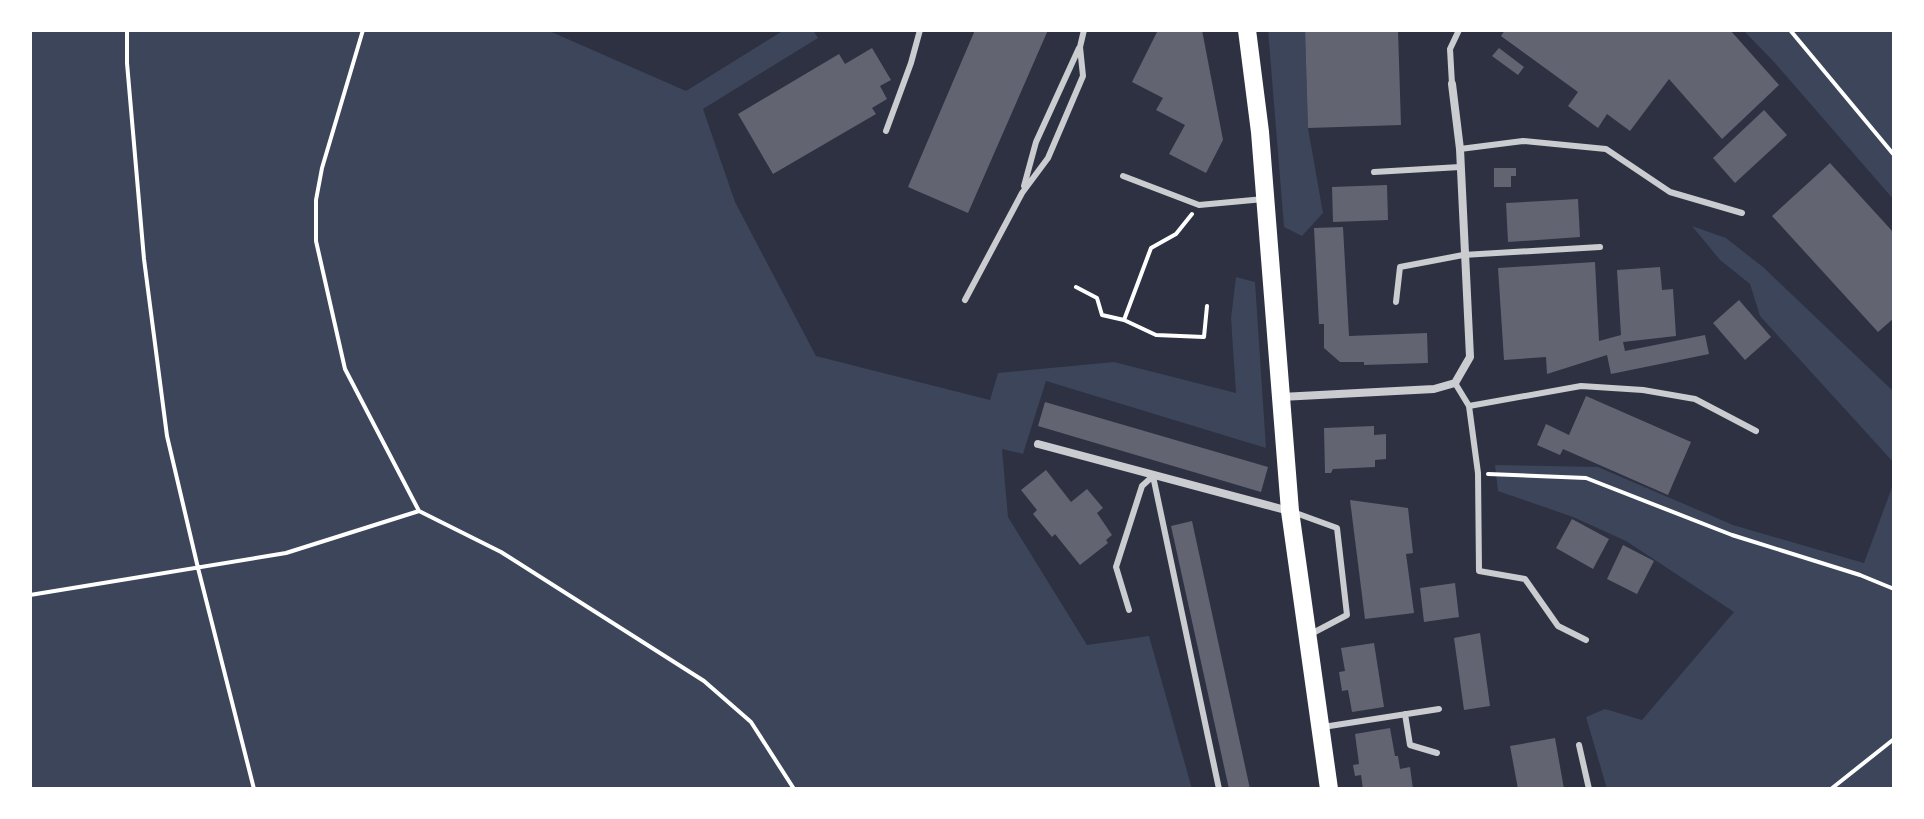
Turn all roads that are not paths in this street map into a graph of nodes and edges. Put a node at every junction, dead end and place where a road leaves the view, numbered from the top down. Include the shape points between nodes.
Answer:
1 (920, 30) edge
2 (1084, 30) edge
3 (1247, 30) edge
4 (1459, 30) edge
5 (1080, 47) junction
6 (1452, 84) joint
7 (886, 131) dead end
8 (1460, 149) junction
9 (1460, 167) junction
10 (1374, 172) dead end
11 (1123, 176) dead end
12 (1022, 193) junction
13 (1264, 199) junction
14 (1742, 213) dead end
15 (1600, 247) dead end
16 (1463, 255) junction
17 (965, 300) dead end
18 (1396, 302) dead end
19 (1455, 383) junction
20 (1281, 397) junction
21 (1469, 406) junction
22 (1756, 431) dead end
23 (1038, 444) dead end
24 (1153, 476) junction
25 (1290, 511) junction
26 (1129, 610) dead end
27 (1306, 636) junction
28 (1586, 640) dead end
29 (1439, 709) dead end
30 (1405, 714) junction
31 (1319, 728) junction
32 (1579, 745) dead end
33 (1437, 753) dead end
34 (1219, 789) edge
35 (1329, 789) edge
36 (1589, 789) edge

1 - 7 lane
2 - 5 lane
3 - 13 highway
4 - 6 lane via 1450,49
5 - 12 lane via 1036,142
5 - 12 lane via 1083,76 1048,158
6 - 8 street
8 - 9 street
8 - 14 lane via 1523,141 1606,149 1670,192
9 - 10 lane
9 - 16 street
11 - 13 lane via 1199,205
12 - 17 lane
13 - 20 highway
15 - 16 lane
16 - 18 lane via 1400,267
16 - 19 street via 1470,357
19 - 20 street via 1434,389
19 - 21 lane
20 - 25 highway
21 - 22 lane via 1581,386 1643,390 1695,399
21 - 28 lane via 1478,473 1479,571 1525,579 1558,626
23 - 24 street
24 - 25 street
24 - 26 lane via 1142,486 1116,567
24 - 34 lane
25 - 27 highway
25 - 27 lane via 1337,528 1347,615
27 - 31 highway
29 - 30 lane
30 - 31 lane
30 - 33 lane via 1410,745
31 - 35 highway
32 - 36 lane

